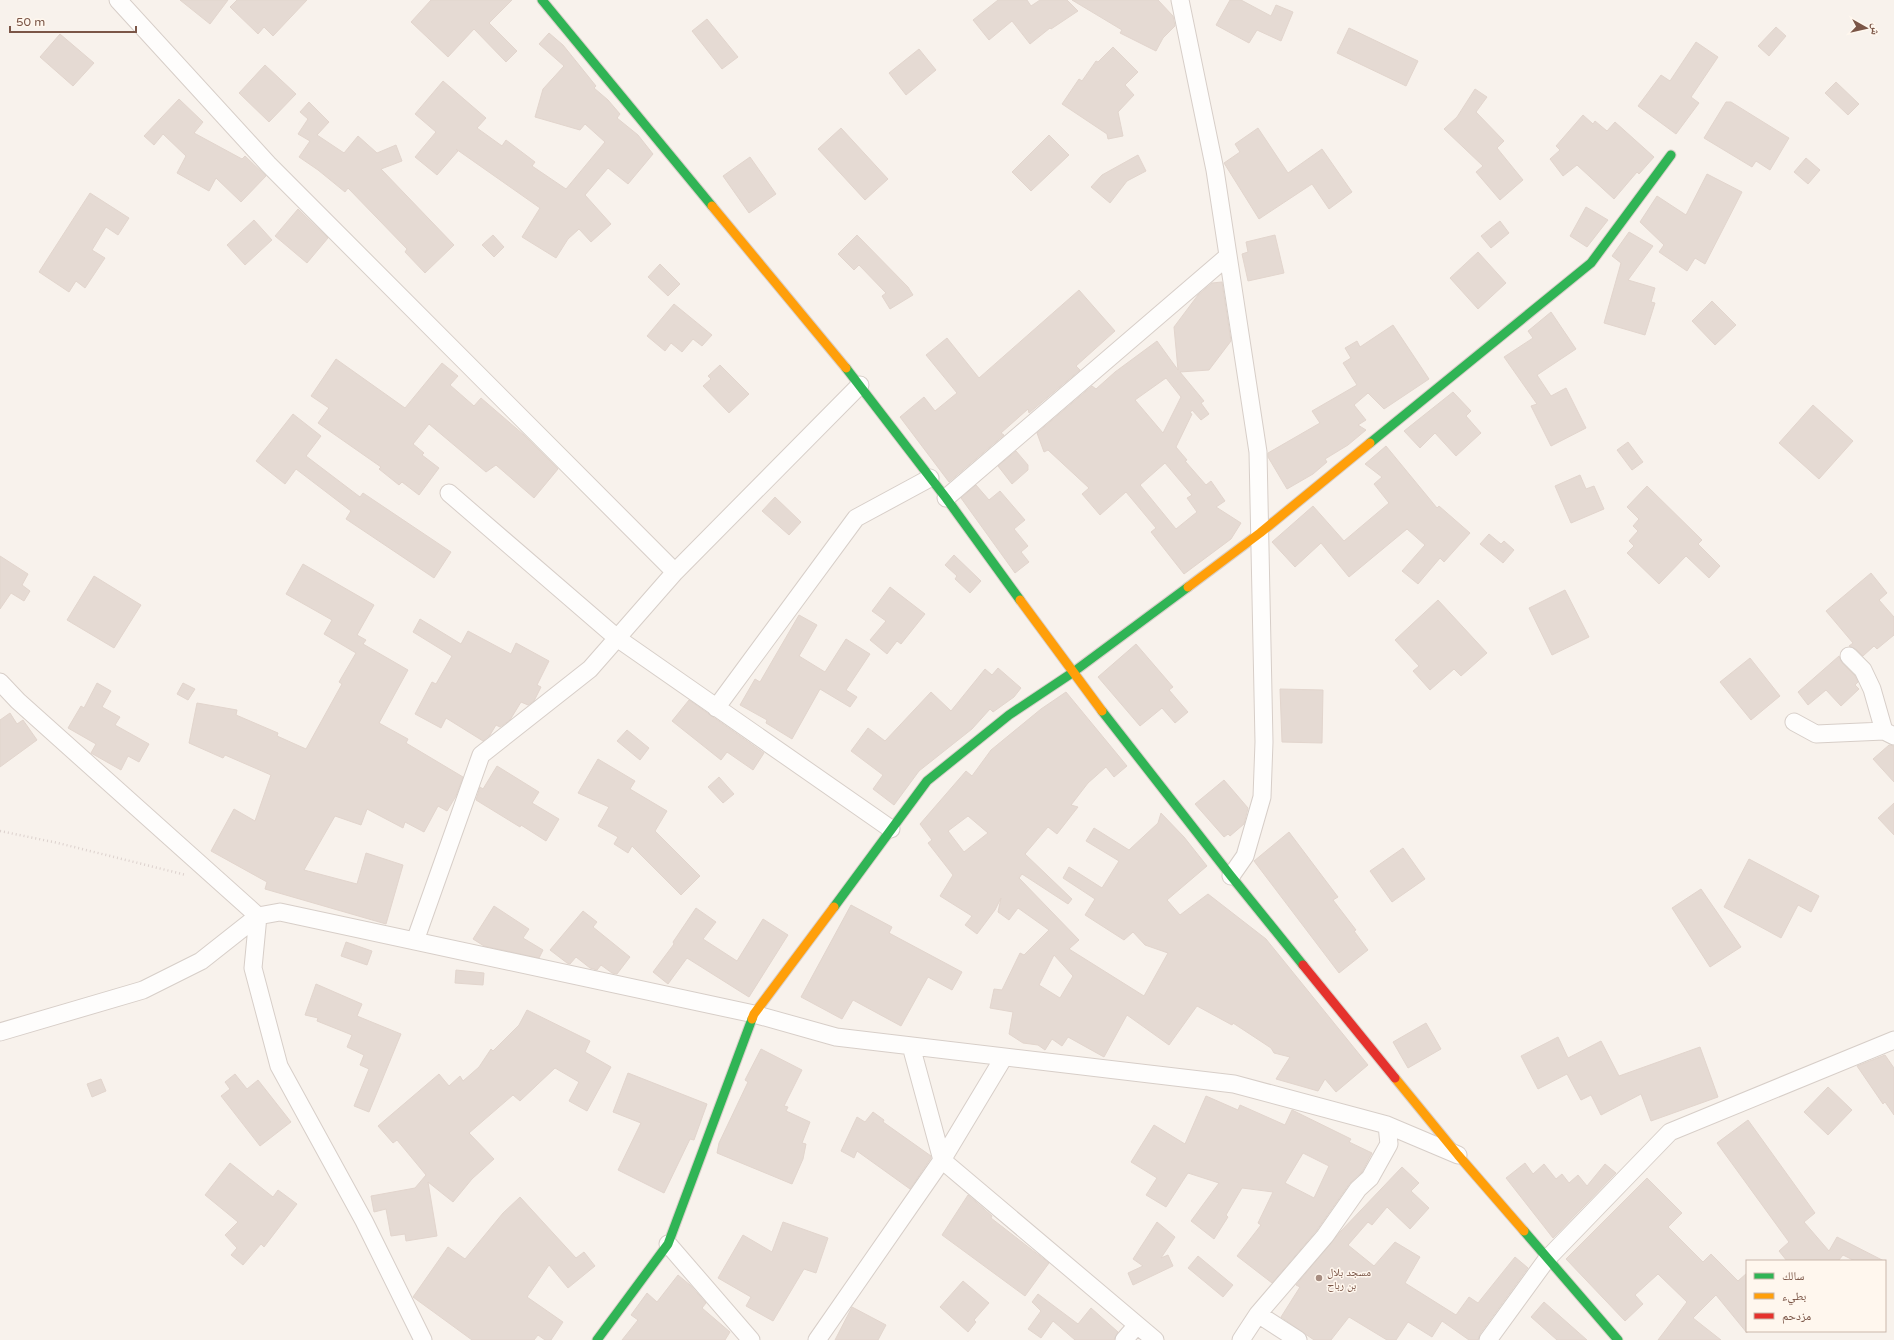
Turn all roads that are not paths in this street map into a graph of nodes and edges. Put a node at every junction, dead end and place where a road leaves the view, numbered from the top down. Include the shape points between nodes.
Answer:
1 (118, 0) edge
2 (542, 0) edge
3 (1180, 0) edge
4 (1671, 155) dead end
5 (1228, 256) junction
6 (860, 385) junction
7 (930, 478) junction
8 (449, 492) dead end
9 (946, 498) junction
10 (1260, 533) junction
11 (676, 572) junction
12 (617, 638) junction
13 (1849, 656) dead end
14 (1072, 673) junction
15 (0, 682) edge
16 (716, 708) junction
17 (1794, 722) dead end
18 (1889, 733) edge
19 (891, 829) junction
20 (1231, 876) junction
21 (258, 916) junction
22 (415, 941) junction
23 (754, 1014) junction
24 (0, 1032) edge
25 (1894, 1040) edge
26 (912, 1046) junction
27 (1004, 1057) junction
28 (1387, 1125) junction
29 (1458, 1156) junction
30 (942, 1160) junction
31 (668, 1244) junction
32 (1547, 1259) junction
33 (1258, 1314) junction
34 (1137, 1325) junction
35 (423, 1340) edge
36 (597, 1340) edge
37 (751, 1340) edge
38 (817, 1340) edge
39 (1124, 1340) edge
40 (1155, 1340) edge
41 (1241, 1340) edge
42 (1298, 1340) edge
43 (1488, 1340) edge
44 (1618, 1340) edge

1 - 11 street via 268,164
2 - 6 main road
3 - 5 street via 1215,170
4 - 10 main road via 1591,263
5 - 9 street
5 - 10 street via 1258,452
6 - 7 main road
6 - 11 street
7 - 9 main road
7 - 16 street via 856,518
8 - 12 street
9 - 14 main road
10 - 14 main road
10 - 20 street via 1264,742 1262,797 1245,856
11 - 12 street
12 - 16 street
12 - 22 street via 590,669 481,755
13 - 18 street via 1863,670
14 - 19 main road via 1009,715 927,781
14 - 20 main road
15 - 21 street
16 - 19 street
17 - 18 street via 1816,734
19 - 23 main road
20 - 29 main road
21 - 22 street via 280,912
21 - 24 street via 201,961 143,990
21 - 35 street via 253,968 278,1066 364,1221
22 - 23 street
23 - 26 street via 836,1037
23 - 31 main road
25 - 32 street via 1670,1132
26 - 27 street
26 - 30 street
27 - 28 street via 1234,1084
27 - 30 street
28 - 29 street
28 - 33 street via 1389,1144 1370,1178 1358,1189 1325,1236
29 - 32 main road
30 - 34 street
30 - 38 street
31 - 36 main road
31 - 37 street
32 - 43 street
32 - 44 main road
33 - 41 street
33 - 42 street
34 - 39 street
34 - 40 street

